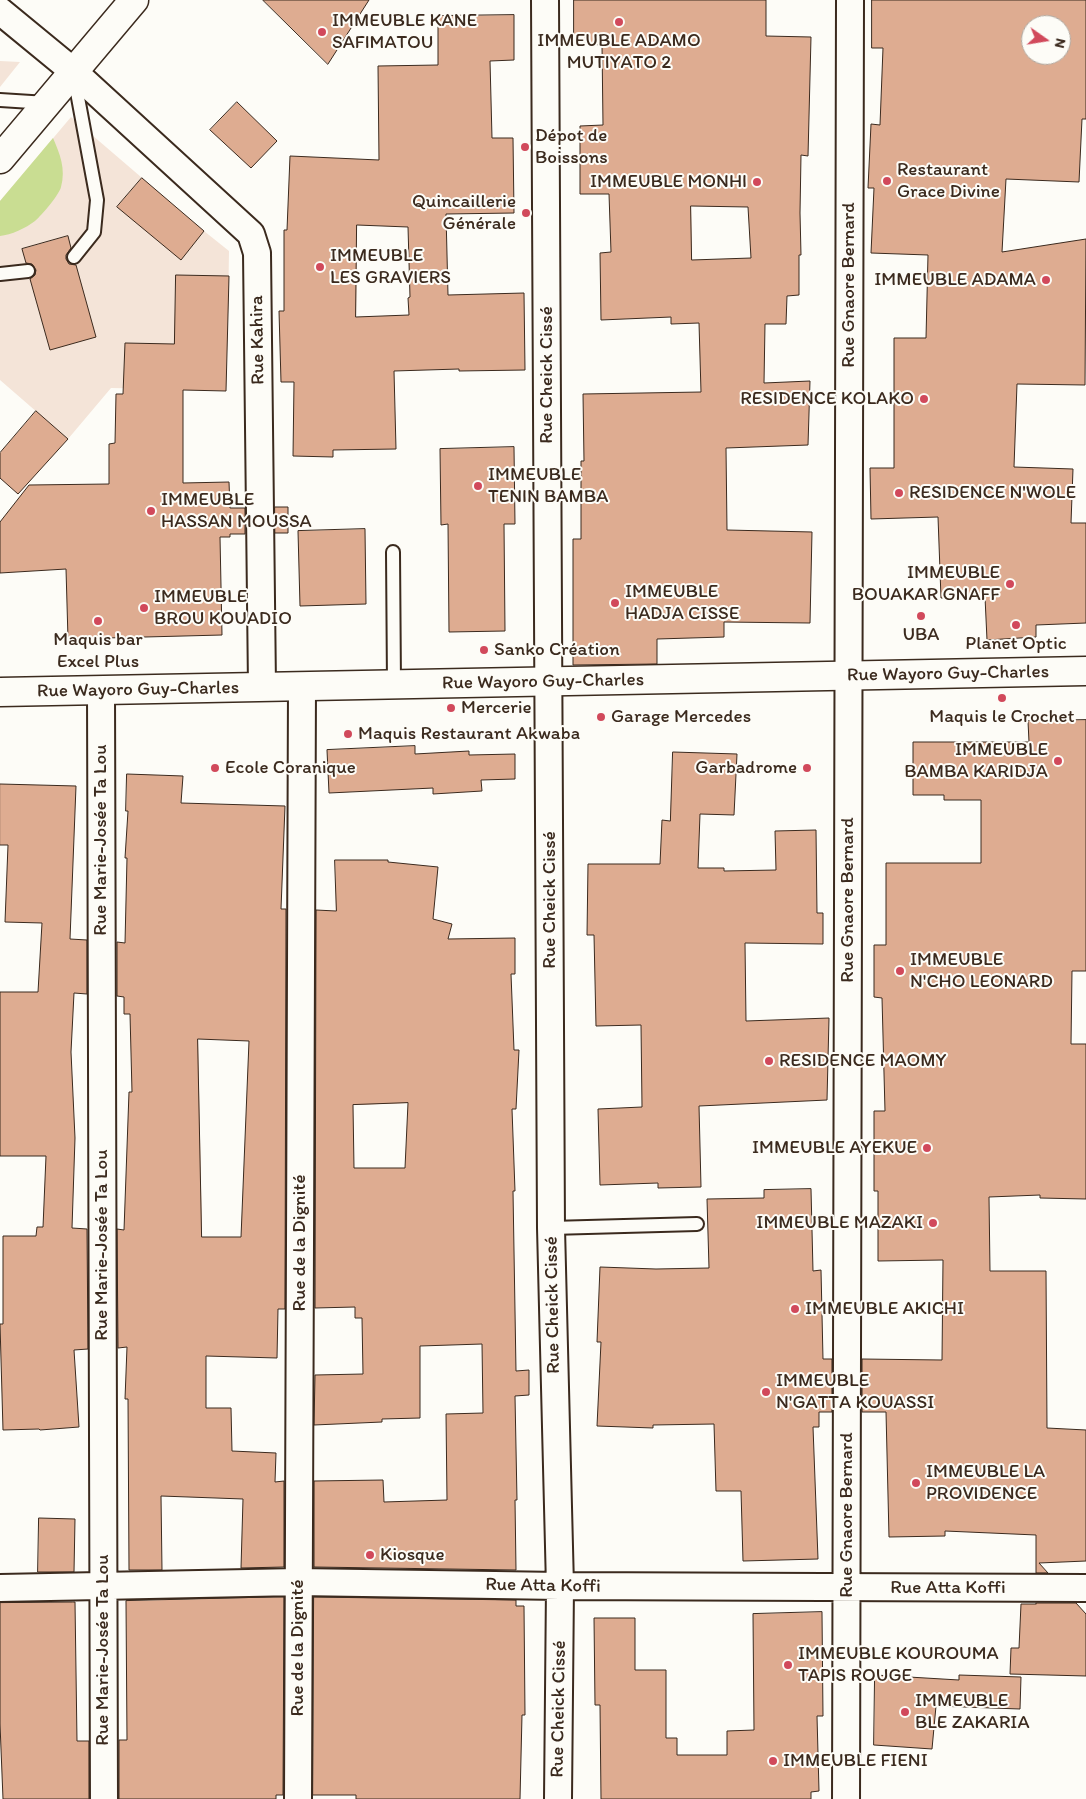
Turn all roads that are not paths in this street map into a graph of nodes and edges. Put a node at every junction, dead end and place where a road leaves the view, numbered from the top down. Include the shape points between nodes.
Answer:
1 (134, 0) edge
2 (545, 0) edge
3 (850, 0) edge
4 (0, 11) edge
5 (73, 71) junction
6 (0, 100) edge
7 (47, 103) junction
8 (0, 159) edge
9 (74, 257) dead end
10 (28, 271) dead end
11 (0, 274) edge
12 (393, 552) dead end
13 (1086, 671) edge
14 (848, 676) junction
15 (549, 682) junction
16 (394, 684) junction
17 (302, 686) junction
18 (262, 687) junction
19 (101, 690) junction
20 (0, 692) edge
21 (696, 1224) dead end
22 (552, 1228) junction
23 (298, 1582) junction
24 (103, 1585) junction
25 (560, 1586) junction
26 (0, 1588) edge
27 (847, 1588) junction
28 (1086, 1588) edge
29 (104, 1799) edge
30 (298, 1799) edge
31 (558, 1799) edge
32 (846, 1799) edge

1 - 5 street
2 - 15 street, Rue Cheick Cissé
3 - 14 street, Rue Gnaore Bernard
4 - 5 street, Rue Kahira
5 - 7 street
5 - 9 lane via 96,200 94,232
5 - 18 street, Rue Kahira via 251,234 257,253
6 - 7 lane
7 - 8 street
10 - 11 lane
12 - 16 lane
13 - 14 street, Rue Wayoro Guy-Charles
14 - 15 street, Rue Wayoro Guy-Charles
14 - 27 street, Rue Gnaore Bernard
15 - 16 street, Rue Wayoro Guy-Charles
15 - 22 street, Rue Cheick Cissé
16 - 17 street, Rue Wayoro Guy-Charles
17 - 18 street, Rue Wayoro Guy-Charles
17 - 23 street, Rue de la Dignité
18 - 19 street, Rue Wayoro Guy-Charles
19 - 20 street, Rue Wayoro Guy-Charles
19 - 24 street, Rue Marie-Josée Ta Lou
21 - 22 lane
22 - 25 street, Rue Cheick Cissé
23 - 24 street, Rue Atta Koffi
23 - 25 street, Rue Atta Koffi
23 - 30 street, Rue de la Dignité
24 - 26 street, Rue Atta Koffi
24 - 29 street, Rue Marie-Josée Ta Lou
25 - 27 street, Rue Atta Koffi
25 - 31 street, Rue Cheick Cissé
27 - 28 street, Rue Atta Koffi
27 - 32 street, Rue Gnaore Bernard

